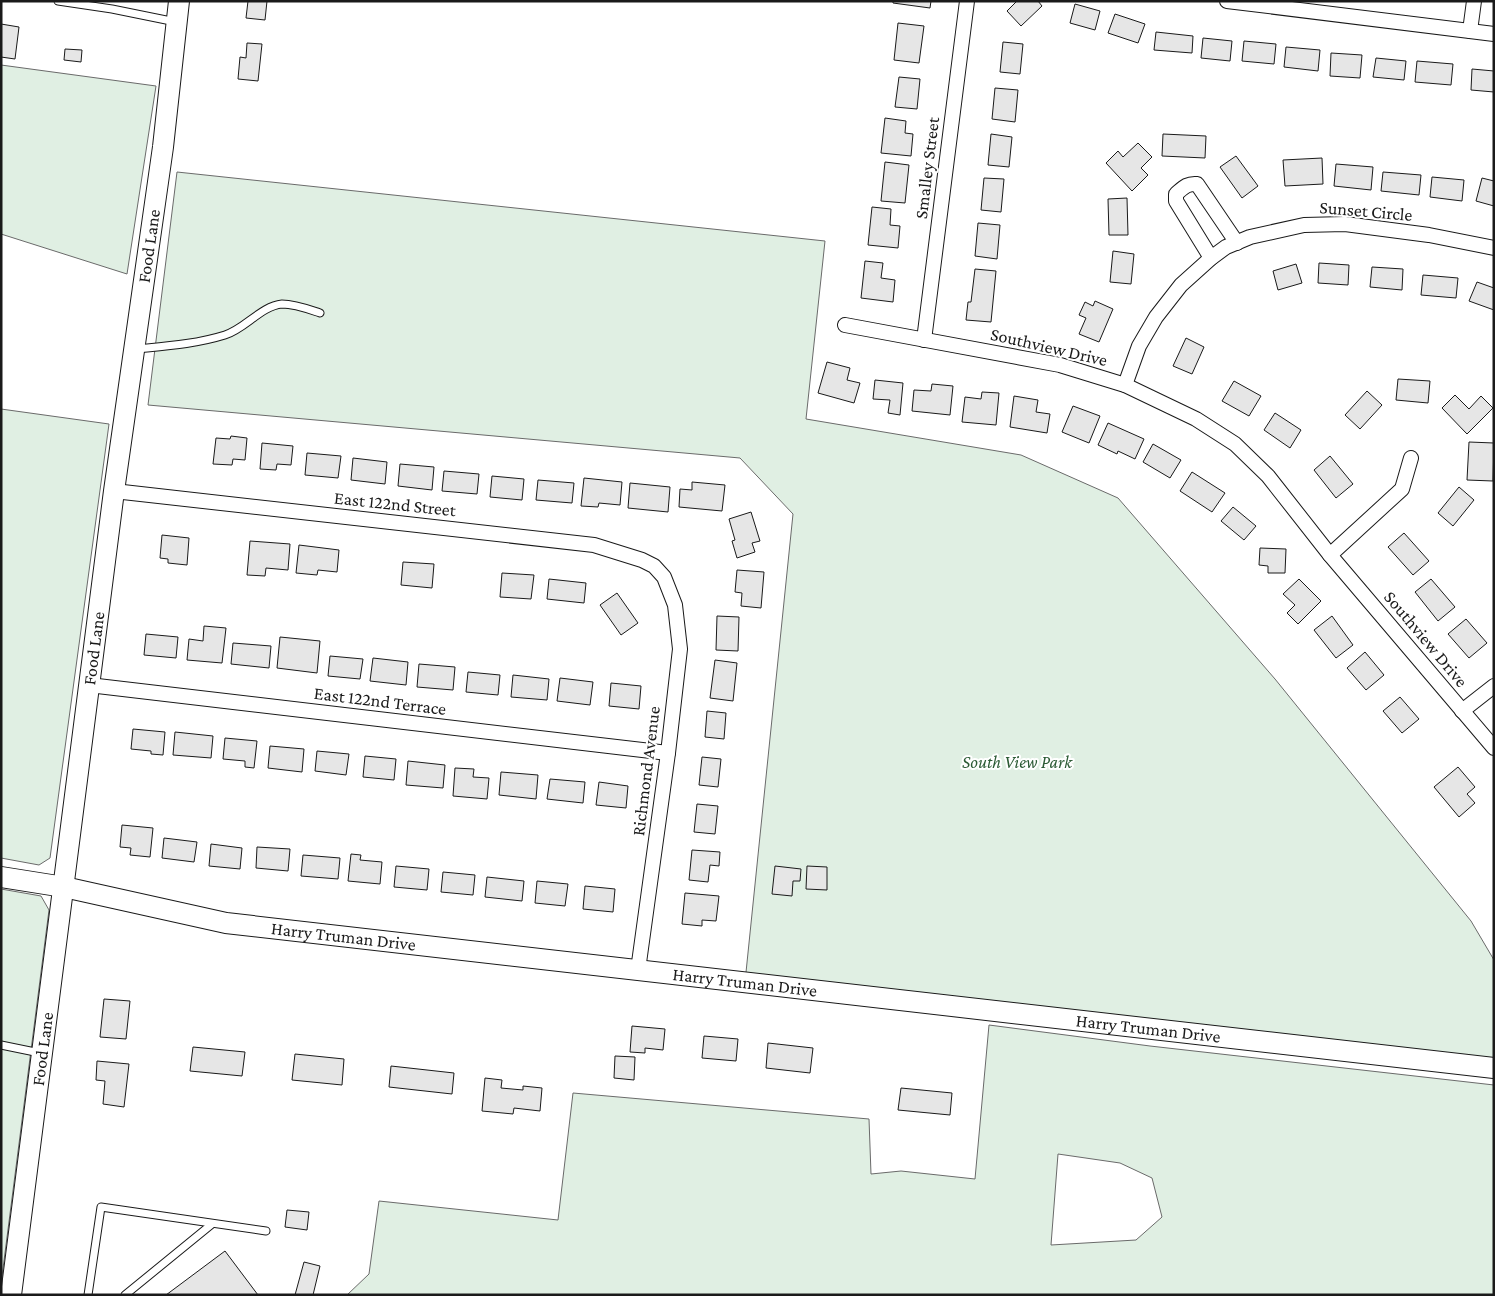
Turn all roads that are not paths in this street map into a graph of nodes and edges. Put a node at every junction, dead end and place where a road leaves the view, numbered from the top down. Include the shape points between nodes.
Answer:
1 (58, 1) edge
2 (113, 1) edge
3 (179, 1) edge
4 (967, 1) edge
5 (1227, 1) edge
6 (1474, 1) edge
7 (112, 9) junction
8 (177, 23) junction
9 (1470, 31) junction
10 (1494, 34) edge
11 (1237, 243) junction
12 (1494, 248) edge
13 (1211, 258) junction
14 (320, 313) dead end
15 (845, 325) dead end
16 (924, 340) junction
17 (134, 349) junction
18 (1125, 384) junction
19 (1412, 458) dead end
20 (114, 491) junction
21 (1330, 555) junction
22 (664, 577) joint
23 (89, 685) junction
24 (1494, 686) edge
25 (1462, 711) junction
26 (1494, 748) edge
27 (668, 753) junction
28 (1, 877) edge
29 (64, 887) junction
30 (638, 970) junction
31 (1, 1045) edge
32 (43, 1054) junction
33 (1494, 1068) edge
34 (212, 1224) junction
35 (266, 1232) dead end
36 (11, 1295) edge
37 (88, 1295) edge
38 (125, 1295) edge

1 - 7 lane
2 - 7 lane
3 - 8 main road, Food Lane
4 - 16 street, Smalley Street
5 - 9 street
6 - 9 street
7 - 8 lane
8 - 17 main road, Food Lane
9 - 10 street
11 - 12 street, Sunset Circle via 1304,225 1344,224 1429,235
11 - 13 street, Sunset Circle
11 - 13 street via 1197,184 1184,187 1176,194 1176,201
13 - 18 street, Sunset Circle via 1181,285 1156,317 1139,346
14 - 17 lane via 281,304 227,334 203,341
15 - 16 street, Southview Drive
16 - 18 street, Southview Drive via 1060,365
17 - 20 main road, Food Lane
18 - 21 street, Southview Drive via 1196,419 1235,444 1268,476
19 - 21 street via 1402,489
20 - 22 street, East 122nd Street via 594,545 642,560 654,566
20 - 23 main road, Food Lane
21 - 25 street, Southview Drive
22 - 27 street, Richmond Avenue via 675,605 680,649
23 - 27 street, East 122nd Terrace
23 - 29 main road, Food Lane
24 - 25 street
25 - 26 street, Southview Drive
27 - 30 street, Richmond Avenue
28 - 29 main road, Harry Truman Drive
29 - 30 main road, Harry Truman Drive via 226,923
29 - 32 main road, Food Lane
30 - 33 main road, Harry Truman Drive
31 - 32 lane
32 - 36 main road, Food Lane
34 - 35 lane
34 - 37 lane via 100,1207
34 - 38 lane

